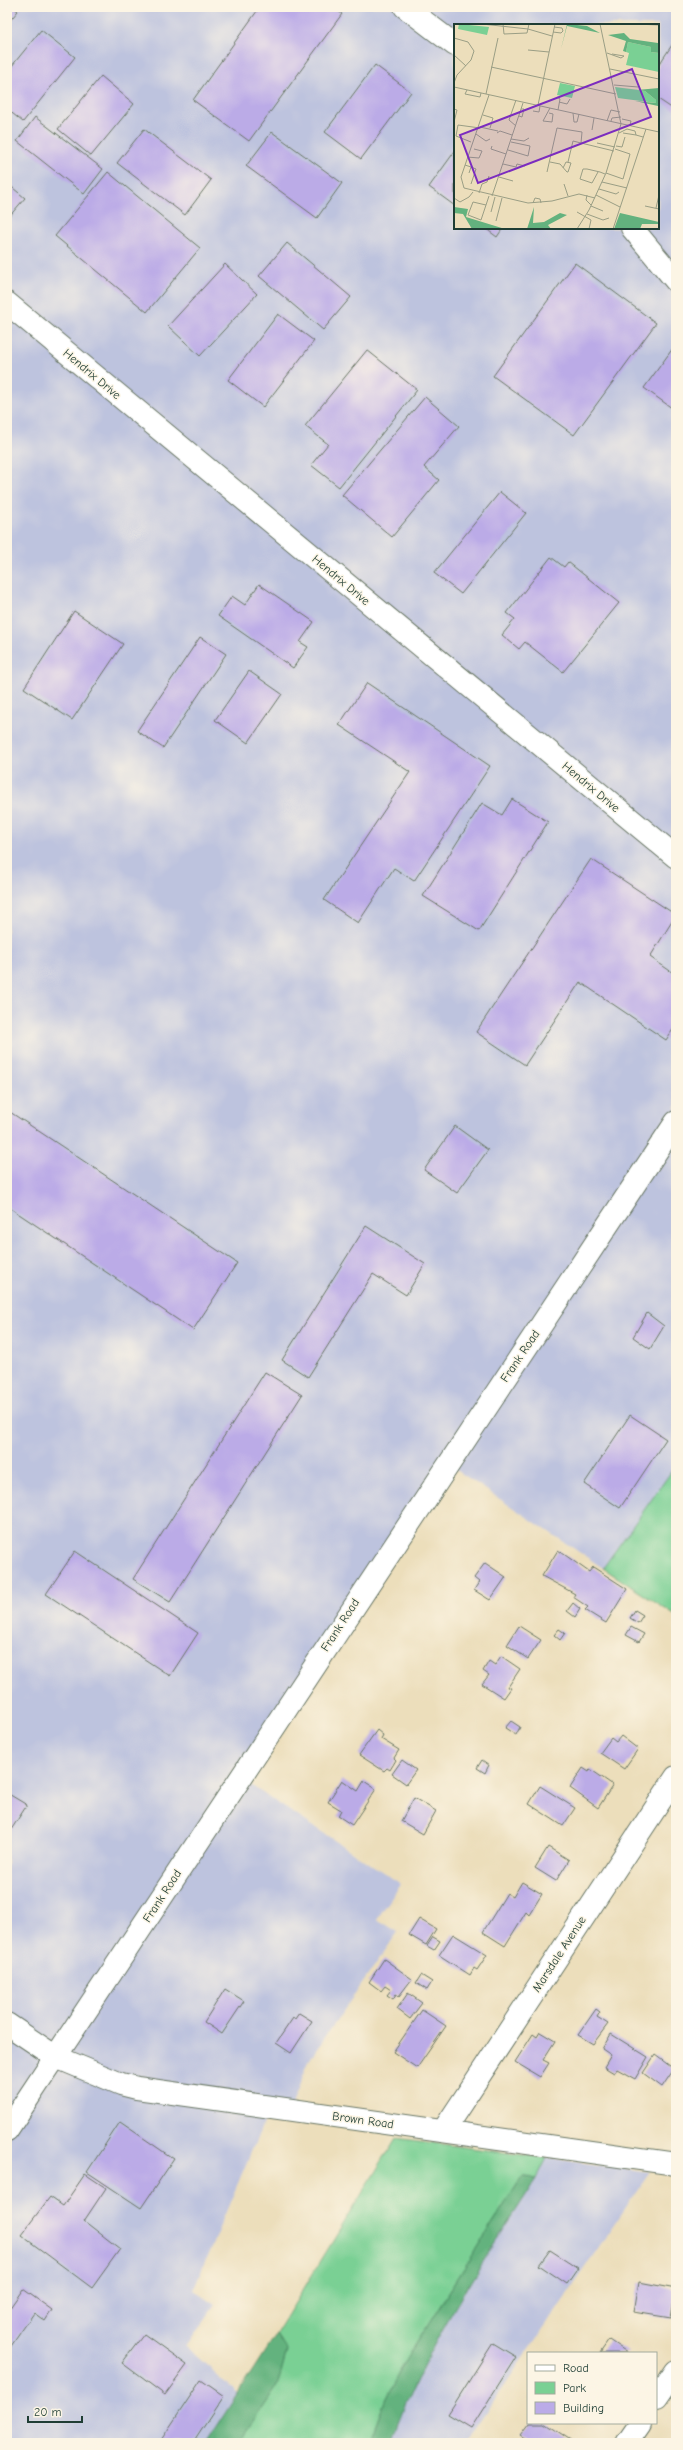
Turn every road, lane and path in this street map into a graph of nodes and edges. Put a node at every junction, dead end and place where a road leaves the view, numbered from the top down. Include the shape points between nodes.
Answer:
1 (405, 7) edge
2 (454, 44) edge
3 (633, 229) edge
4 (676, 281) edge
5 (7, 303) edge
6 (676, 857) edge
7 (676, 1122) edge
8 (676, 1777) edge
9 (7, 2024) edge
10 (56, 2057) junction
11 (7, 2130) edge
12 (443, 2131) junction
13 (676, 2164) edge
14 (676, 2371) edge
15 (657, 2399) edge
16 (639, 2424) edge
17 (626, 2443) edge

1 - 2 main road
3 - 4 main road
5 - 6 main road, Hendrix Drive
7 - 10 main road, Frank Road
8 - 12 main road, Marsdale Avenue
9 - 10 main road, Brown Road
10 - 11 main road, Frank Road
10 - 12 main road, Brown Road via 137,2088
12 - 13 main road, Brown Road
14 - 15 main road
16 - 17 main road

